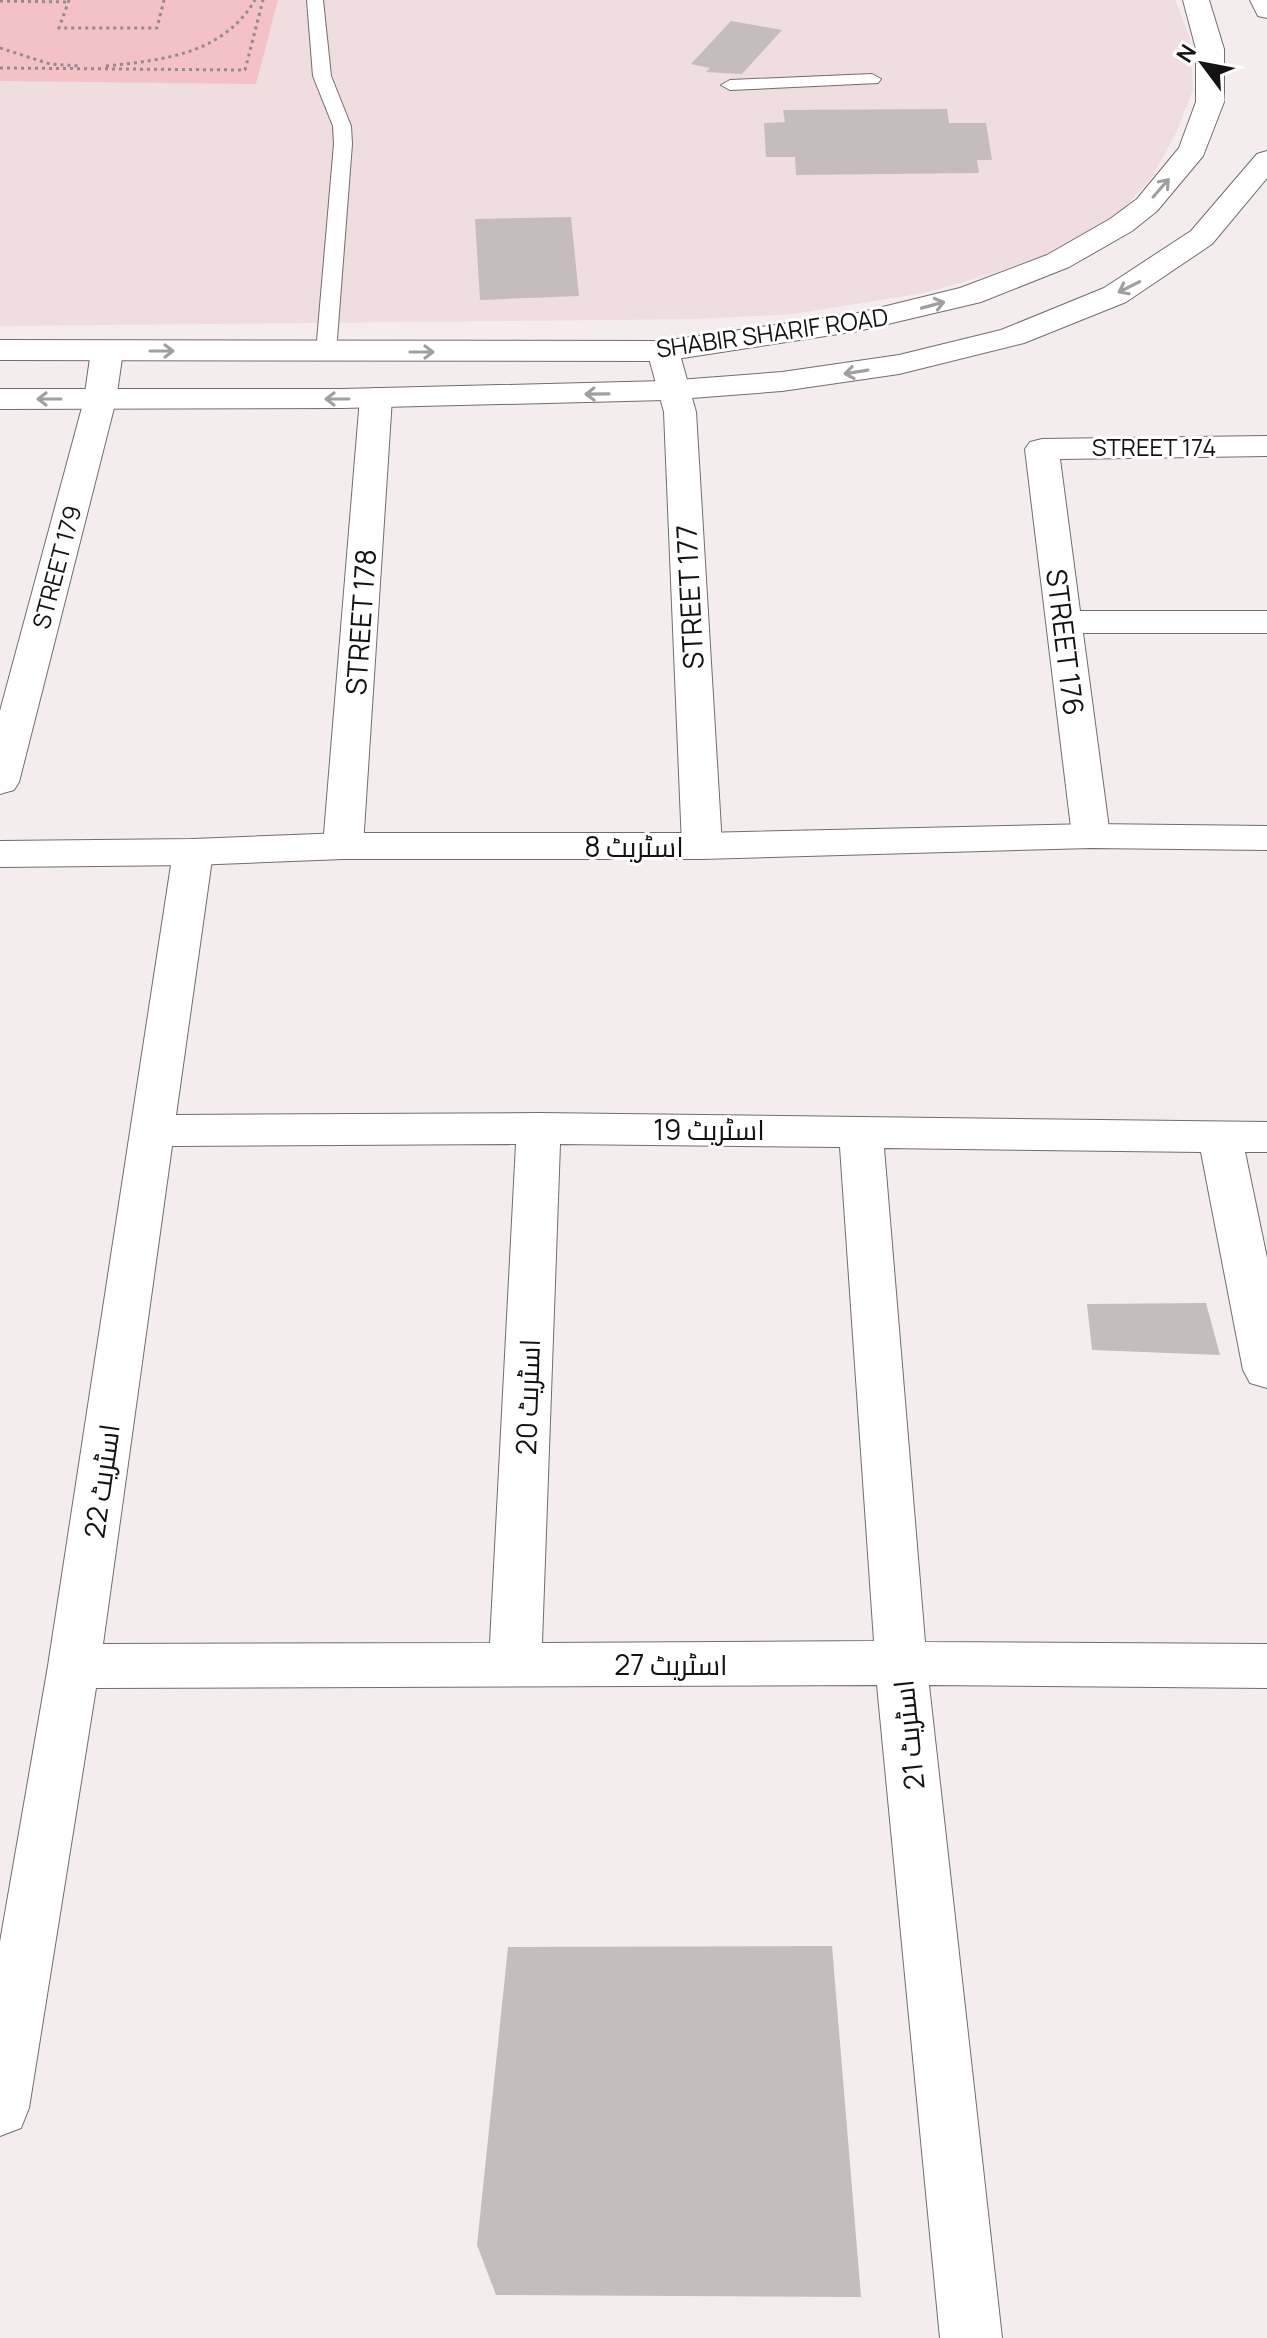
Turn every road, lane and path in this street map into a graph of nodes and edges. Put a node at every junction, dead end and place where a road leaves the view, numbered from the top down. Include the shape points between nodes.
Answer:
1 (164, 0) edge
2 (255, 0) edge
3 (263, 0) edge
4 (315, 0) edge
5 (1196, 0) edge
6 (1263, 0) edge
7 (0, 1) edge
8 (68, 1) edge
9 (1267, 10) edge
10 (0, 48) edge
11 (0, 68) edge
12 (872, 79) dead end
13 (730, 85) dead end
14 (1267, 160) edge
15 (0, 350) edge
16 (107, 351) junction
17 (663, 351) junction
18 (326, 352) junction
19 (675, 392) junction
20 (376, 398) junction
21 (0, 399) edge
22 (100, 400) junction
23 (1267, 446) edge
24 (1042, 449) joint
25 (1063, 622) junction
26 (1267, 622) edge
27 (0, 782) edge
28 (1091, 836) junction
29 (1267, 838) edge
30 (343, 846) junction
31 (702, 846) junction
32 (193, 852) junction
33 (0, 854) edge
34 (539, 1128) junction
35 (861, 1130) junction
36 (151, 1131) junction
37 (1220, 1137) junction
38 (1267, 1137) edge
39 (1267, 1370) edge
40 (901, 1663) junction
41 (74, 1666) junction
42 (515, 1666) junction
43 (1267, 1666) edge
44 (0, 2108) edge
45 (971, 2338) edge

1 - 8 path via 157,28 59,28
2 - 10 path via 247,18 224,37 144,63 50,64
3 - 11 path via 245,70
4 - 18 lane via 322,76 342,126 343,144
17 -> 5 street, SHABIR SHARIF ROAD via 858,322 944,302 1045,267 1121,225 1147,205 1193,150 1204,127 1210,102 1210,49
6 - 9 street
7 - 8 path
12 - 13 lane
14 -> 19 street, SHABIR SHARIF ROAD via 1248,192 1186,252 1135,284 1047,324 905,363 812,379
15 - 16 street, SHABIR SHARIF ROAD
16 -> 18 street, SHABIR SHARIF ROAD
16 - 22 street, STREET 179
18 -> 17 street, SHABIR SHARIF ROAD
17 - 19 street, STREET 177
19 -> 20 street, SHABIR SHARIF ROAD
19 - 31 street, STREET 177
20 -> 22 street, SHABIR SHARIF ROAD
20 - 30 street, STREET 178
22 -> 21 street, SHABIR SHARIF ROAD
22 - 27 street, STREET 179
23 - 24 street, STREET 174
24 - 25 street, STREET 176
25 - 26 street
25 - 28 street, STREET 176
28 - 29 street, اسٹریٹ 8
28 - 31 street, اسٹریٹ 8
30 - 31 street, اسٹریٹ 8
30 - 32 street, اسٹریٹ 8
32 - 33 street, اسٹریٹ 8
32 - 36 street, اسٹریٹ 22
34 - 35 street, اسٹریٹ 19
34 - 36 street, اسٹریٹ 19
34 - 42 street, اسٹریٹ 20
35 - 37 street, اسٹریٹ 19
35 - 40 street, اسٹریٹ 21
36 - 41 street, اسٹریٹ 22
37 - 38 street, اسٹریٹ 19
37 - 39 street
40 - 42 street, اسٹریٹ 27
40 - 43 street, اسٹریٹ 27
40 - 45 street, اسٹریٹ 21
41 - 42 street, اسٹریٹ 27
41 - 44 street, اسٹریٹ 22

